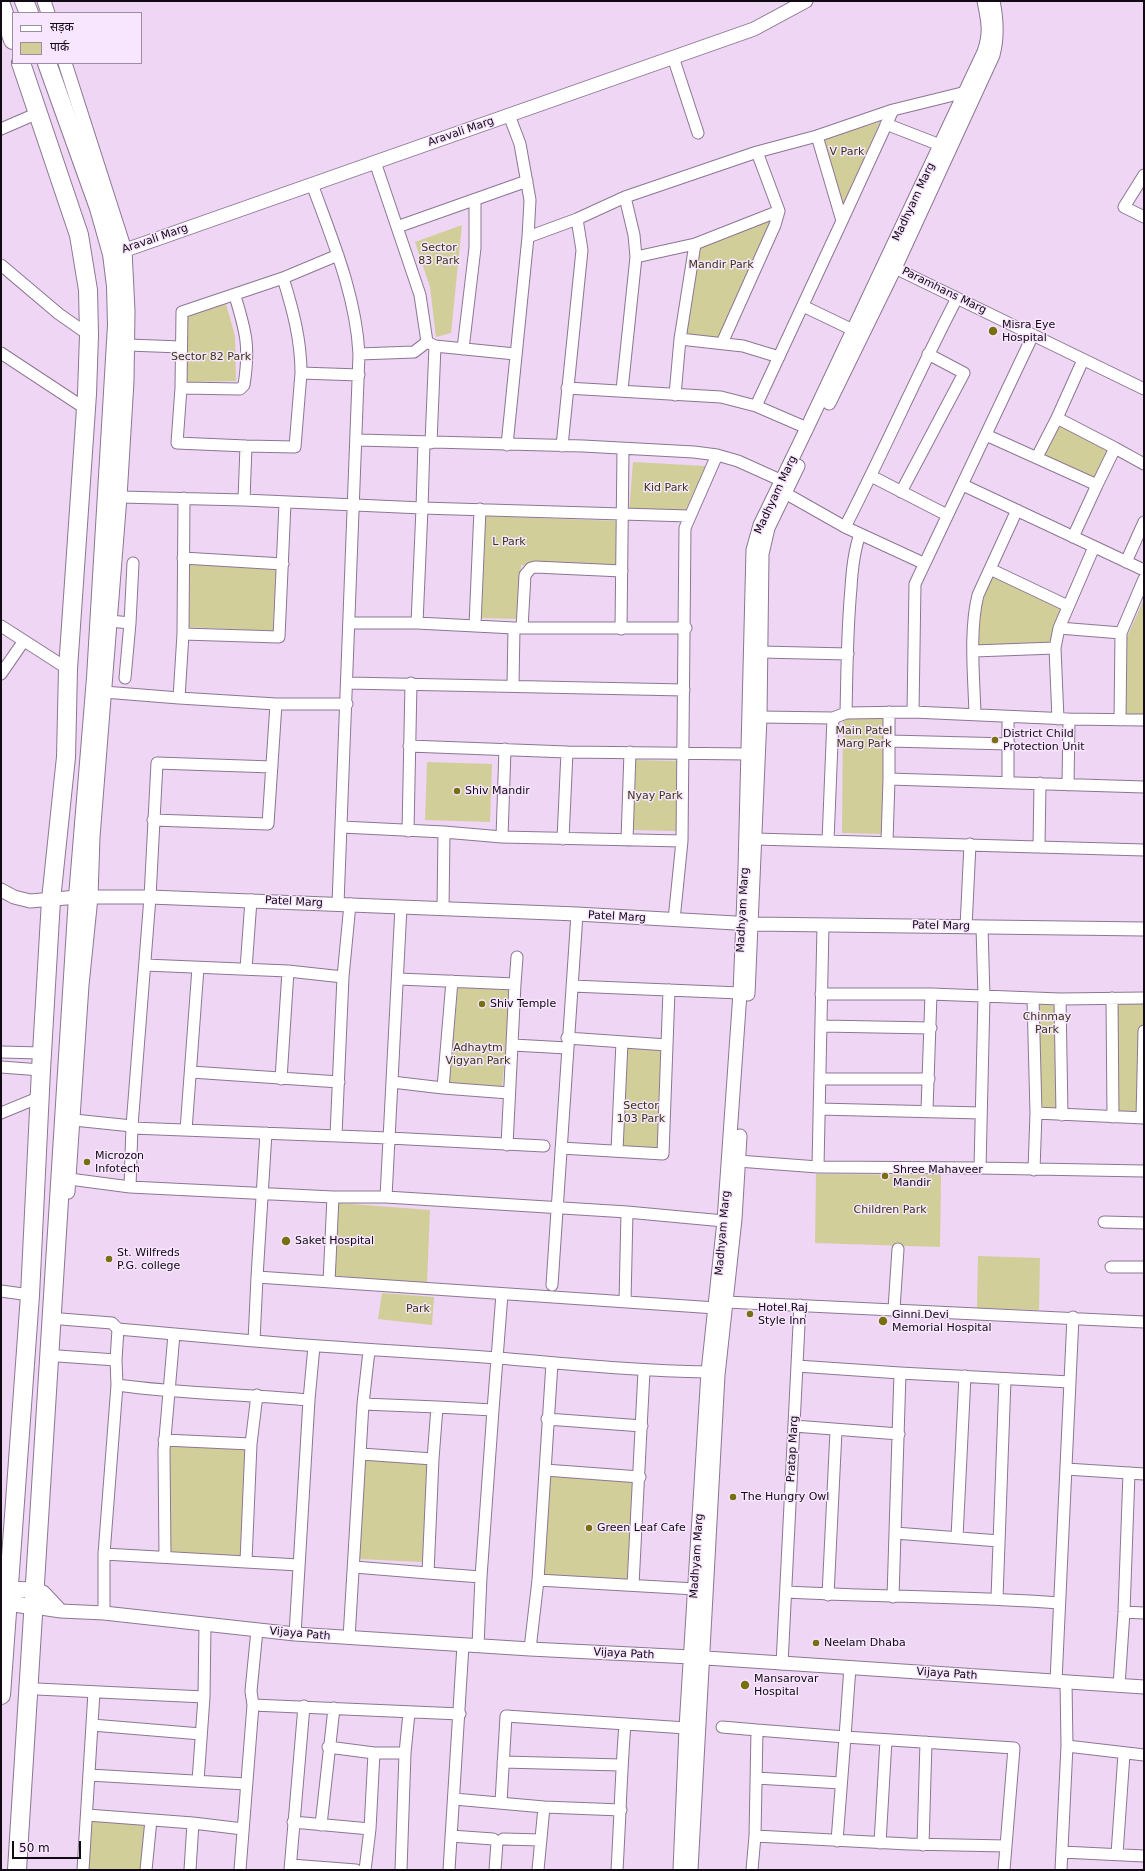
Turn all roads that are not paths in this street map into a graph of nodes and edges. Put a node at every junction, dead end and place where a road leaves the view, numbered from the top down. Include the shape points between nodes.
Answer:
1 (24, 1) edge
2 (44, 1) edge
3 (806, 1) edge
4 (984, 1) edge
5 (993, 1) edge
6 (1, 5) edge
7 (29, 12) edge
8 (48, 12) edge
9 (8, 33) edge
10 (673, 57) junction
11 (21, 64) edge
12 (47, 64) edge
13 (65, 64) edge
14 (966, 92) junction
15 (893, 110) junction
16 (38, 113) junction
17 (509, 115) junction
18 (886, 124) junction
19 (1, 129) edge
20 (698, 133) dead end
21 (817, 136) junction
22 (940, 145) junction
23 (757, 152) junction
24 (375, 162) junction
25 (1144, 175) edge
26 (527, 182) junction
27 (312, 184) junction
28 (625, 197) junction
29 (475, 200) junction
30 (779, 211) junction
31 (1144, 217) edge
32 (577, 219) junction
33 (842, 221) junction
34 (397, 227) junction
35 (528, 237) junction
36 (695, 244) junction
37 (118, 252) junction
38 (338, 255) junction
39 (636, 257) junction
40 (1, 265) edge
41 (895, 268) junction
42 (283, 278) junction
43 (235, 296) junction
44 (957, 298) junction
45 (803, 306) junction
46 (854, 330) junction
47 (89, 335) junction
48 (1033, 335) junction
49 (680, 339) junction
50 (722, 343) junction
51 (431, 344) junction
52 (128, 345) junction
53 (181, 347) junction
54 (463, 349) junction
55 (1, 353) edge
56 (360, 354) junction
57 (515, 354) junction
58 (928, 354) junction
59 (778, 357) junction
60 (1083, 360) junction
61 (301, 373) junction
62 (359, 375) junction
63 (181, 388) junction
64 (567, 388) junction
65 (1144, 389) edge
66 (622, 390) junction
67 (676, 395) junction
68 (756, 406) junction
69 (86, 409) junction
70 (1057, 418) junction
71 (807, 428) junction
72 (986, 435) junction
73 (358, 440) junction
74 (428, 443) junction
75 (507, 445) junction
76 (246, 446) junction
77 (562, 446) junction
78 (1115, 448) junction
79 (622, 449) junction
80 (717, 455) junction
81 (1037, 458) junction
82 (1144, 464) edge
83 (871, 476) junction
84 (962, 485) junction
85 (1097, 485) junction
86 (785, 486) junction
87 (901, 492) junction
88 (120, 497) junction
89 (184, 498) junction
90 (244, 500) junction
91 (285, 503) junction
92 (355, 506) junction
93 (422, 508) junction
94 (480, 509) junction
95 (1017, 510) junction
96 (623, 515) junction
97 (947, 515) junction
98 (689, 516) junction
99 (1144, 522) edge
100 (845, 527) junction
101 (860, 534) junction
102 (1073, 536) junction
103 (1094, 547) junction
104 (183, 558) junction
105 (1126, 562) junction
106 (133, 563) dead end
107 (924, 563) junction
108 (283, 564) junction
109 (990, 568) junction
110 (622, 570) junction
111 (1144, 570) edge
112 (1144, 579) edge
113 (1068, 606) junction
114 (110, 621) junction
115 (130, 623) junction
116 (350, 623) junction
117 (417, 623) junction
118 (1, 626) edge
119 (475, 626) junction
120 (518, 628) junction
121 (686, 628) junction
122 (1059, 628) junction
123 (621, 629) junction
124 (1121, 633) junction
125 (183, 634) junction
126 (23, 642) junction
127 (1055, 648) junction
128 (974, 651) junction
129 (761, 652) junction
130 (848, 654) junction
131 (68, 669) junction
132 (1, 674) edge
133 (125, 678) dead end
134 (348, 683) junction
135 (410, 683) junction
136 (513, 686) junction
137 (684, 690) junction
138 (104, 692) junction
139 (179, 698) junction
140 (276, 704) junction
141 (347, 704) junction
142 (890, 712) junction
143 (913, 712) junction
144 (846, 713) junction
145 (975, 714) junction
146 (760, 717) junction
147 (1008, 717) junction
148 (833, 718) junction
149 (1063, 719) junction
150 (1120, 720) junction
151 (1144, 720) edge
152 (890, 741) junction
153 (1009, 744) junction
154 (409, 746) junction
155 (505, 749) junction
156 (567, 752) junction
157 (630, 752) junction
158 (684, 754) junction
159 (748, 754) junction
160 (272, 767) junction
161 (890, 778) junction
162 (1008, 781) junction
163 (1040, 783) junction
164 (1068, 785) junction
165 (1144, 787) edge
166 (153, 820) junction
167 (342, 827) junction
168 (408, 831) junction
169 (444, 832) junction
170 (502, 837) junction
171 (563, 839) junction
172 (755, 839) junction
173 (627, 840) junction
174 (828, 840) junction
175 (682, 841) junction
176 (887, 842) junction
177 (970, 844) junction
178 (1039, 846) junction
179 (1144, 850) edge
180 (1, 890) edge
181 (84, 897) junction
182 (150, 897) junction
183 (51, 900) junction
184 (251, 900) junction
185 (344, 904) junction
186 (401, 907) junction
187 (443, 909) junction
188 (577, 914) junction
189 (674, 920) junction
190 (747, 924) junction
191 (823, 925) junction
192 (966, 927) junction
193 (982, 927) junction
194 (1144, 929) edge
195 (517, 957) dead end
196 (145, 965) junction
197 (198, 968) junction
198 (246, 969) junction
199 (288, 971) junction
200 (343, 977) junction
201 (399, 980) junction
202 (452, 981) junction
203 (515, 984) junction
204 (572, 986) junction
205 (669, 990) junction
206 (740, 993) junction
207 (821, 994) junction
208 (931, 994) junction
209 (984, 997) junction
210 (1033, 998) junction
211 (1112, 998) junction
212 (1144, 998) edge
213 (1060, 999) junction
214 (822, 1026) junction
215 (931, 1028) junction
216 (1144, 1031) edge
217 (622, 1042) junction
218 (567, 1043) junction
219 (513, 1045) junction
220 (667, 1045) junction
221 (1, 1052) edge
222 (41, 1062) junction
223 (1, 1067) edge
224 (191, 1072) junction
225 (281, 1079) junction
226 (929, 1079) junction
227 (820, 1080) junction
228 (339, 1082) junction
229 (392, 1082) junction
230 (443, 1088) junction
231 (509, 1093) junction
232 (40, 1097) junction
233 (818, 1109) junction
234 (927, 1110) junction
235 (1, 1112) edge
236 (981, 1113) junction
237 (1036, 1113) junction
238 (1062, 1115) junction
239 (1113, 1117) junction
240 (1143, 1118) edge
241 (74, 1120) junction
242 (132, 1127) junction
243 (186, 1130) junction
244 (266, 1133) junction
245 (336, 1135) junction
246 (389, 1138) junction
247 (507, 1145) junction
248 (544, 1146) dead end
249 (560, 1148) junction
250 (617, 1150) junction
251 (738, 1161) junction
252 (818, 1166) junction
253 (980, 1168) junction
254 (1034, 1170) junction
255 (1144, 1171) edge
256 (65, 1179) junction
257 (130, 1187) junction
258 (261, 1193) junction
259 (333, 1197) junction
260 (386, 1197) junction
261 (557, 1209) junction
262 (627, 1212) junction
263 (724, 1221) junction
264 (1104, 1222) dead end
265 (1144, 1222) edge
266 (898, 1249) dead end
267 (1112, 1267) dead end
268 (1144, 1267) edge
269 (257, 1277) junction
270 (329, 1282) junction
271 (552, 1285) dead end
272 (1, 1291) edge
273 (502, 1294) junction
274 (30, 1295) junction
275 (625, 1302) junction
276 (721, 1305) junction
277 (800, 1305) junction
278 (894, 1309) junction
279 (1073, 1317) junction
280 (61, 1319) junction
281 (1144, 1322) edge
282 (118, 1330) junction
283 (174, 1334) junction
284 (254, 1340) junction
285 (314, 1346) junction
286 (369, 1351) junction
287 (58, 1356) junction
288 (498, 1358) junction
289 (116, 1360) junction
290 (552, 1363) junction
291 (797, 1366) junction
292 (644, 1371) junction
293 (708, 1372) junction
294 (900, 1374) junction
295 (965, 1376) junction
296 (1005, 1379) junction
297 (1070, 1382) junction
298 (117, 1385) junction
299 (169, 1392) junction
300 (257, 1395) junction
301 (309, 1400) junction
302 (363, 1404) junction
303 (437, 1407) junction
304 (493, 1410) junction
305 (547, 1419) junction
306 (642, 1426) junction
307 (794, 1426) junction
308 (836, 1430) junction
309 (899, 1434) junction
310 (164, 1440) junction
311 (251, 1444) junction
312 (361, 1454) junction
313 (433, 1459) junction
314 (1066, 1469) junction
315 (545, 1470) junction
316 (1129, 1473) junction
317 (1144, 1474) edge
318 (640, 1477) junction
319 (895, 1533) junction
320 (957, 1537) junction
321 (999, 1541) junction
322 (6, 1551) edge
323 (104, 1554) junction
324 (165, 1558) junction
325 (246, 1561) junction
326 (299, 1566) junction
327 (354, 1567) junction
328 (428, 1573) junction
329 (481, 1577) junction
330 (538, 1580) junction
331 (633, 1585) junction
332 (695, 1589) junction
333 (786, 1592) junction
334 (828, 1595) junction
335 (4, 1596) edge
336 (893, 1597) junction
337 (997, 1598) junction
338 (39, 1599) junction
339 (1059, 1603) junction
340 (1124, 1612) junction
341 (104, 1613) junction
342 (1144, 1613) edge
343 (205, 1624) junction
344 (257, 1630) junction
345 (295, 1634) junction
346 (349, 1638) junction
347 (463, 1645) junction
348 (478, 1646) junction
349 (530, 1649) junction
350 (698, 1657) junction
351 (782, 1664) junction
352 (850, 1667) junction
353 (2, 1670) edge
354 (1061, 1682) junction
355 (1119, 1686) junction
356 (1144, 1687) edge
357 (37, 1689) junction
358 (94, 1692) junction
359 (1, 1695) edge
360 (204, 1697) junction
361 (253, 1705) junction
362 (304, 1706) junction
363 (334, 1708) junction
364 (409, 1712) junction
365 (460, 1714) junction
366 (625, 1724) junction
367 (92, 1725) junction
368 (722, 1727) dead end
369 (686, 1728) junction
370 (757, 1730) junction
371 (202, 1734) junction
372 (845, 1737) junction
373 (886, 1740) junction
374 (926, 1742) junction
375 (1067, 1746) junction
376 (328, 1747) junction
377 (374, 1753) junction
378 (406, 1754) junction
379 (1124, 1754) junction
380 (1144, 1755) edge
381 (503, 1762) junction
382 (621, 1765) junction
383 (89, 1775) junction
384 (756, 1778) junction
385 (198, 1781) junction
386 (841, 1783) junction
387 (246, 1784) junction
388 (454, 1799) junction
389 (501, 1802) junction
390 (544, 1807) junction
391 (621, 1810) junction
392 (87, 1815) junction
393 (152, 1820) junction
394 (293, 1822) junction
395 (193, 1823) junction
396 (321, 1825) junction
397 (243, 1829) junction
398 (370, 1829) junction
399 (451, 1836) junction
400 (755, 1836) junction
401 (503, 1839) dead end
402 (541, 1840) junction
403 (837, 1841) junction
404 (880, 1843) junction
405 (923, 1844) junction
406 (1006, 1846) junction
407 (1062, 1852) junction
408 (1117, 1854) junction
409 (1144, 1856) edge
410 (290, 1868) edge
411 (17, 1870) edge
412 (25, 1870) edge
413 (84, 1870) edge
414 (146, 1870) edge
415 (190, 1870) edge
416 (240, 1870) edge
417 (356, 1870) edge
418 (365, 1870) edge
419 (401, 1870) edge
420 (449, 1870) edge
421 (495, 1870) edge
422 (538, 1870) edge
423 (617, 1870) edge
424 (680, 1870) edge
425 (692, 1870) edge
426 (752, 1870) edge
427 (1004, 1870) edge
428 (1061, 1870) edge

1 - 7 highway
2 - 8 street
3 - 10 street, Aravali Marg via 754,29
4 - 14 street, Madhyam Marg via 989,38
5 - 41 street, Madhyam Marg via 998,22 993,55
6 - 9 highway
10 - 17 street, Aravali Marg
10 - 20 street
11 - 16 highway
12 - 37 highway via 98,208
13 - 37 street
14 - 15 street
14 - 22 street, Madhyam Marg
15 - 18 street
15 - 21 street
16 - 19 street
16 - 47 highway via 79,235 88,290
17 - 24 street, Aravali Marg
17 - 26 street via 520,144
18 - 22 street
18 - 33 street
21 - 23 street
21 - 33 street
22 - 46 street, Madhyam Marg
23 - 28 street
23 - 30 street
24 - 27 street, Aravali Marg
24 - 34 street
25 - 31 street via 1124,207
26 - 29 street
26 - 35 street via 530,200
27 - 37 street, Aravali Marg
27 - 38 street
28 - 32 street
28 - 39 street
29 - 34 street
29 - 54 street via 475,248
30 - 36 street
30 - 50 street
32 - 35 street
32 - 64 street via 582,250
33 - 45 street
34 - 51 street via 420,295
35 - 57 street
36 - 39 street
36 - 49 street
37 - 52 street
37 - 181 highway via 117,325
38 - 42 street
38 - 56 street via 352,300
39 - 66 street
40 - 47 street via 59,314
41 - 44 street, Paramhans Marg
41 - 86 street, Madhyam Marg
42 - 43 street
42 - 61 street via 296,321 301,350
43 - 53 street via 182,312
43 - 63 street via 248,345 244,385 240,389
44 - 48 street, Paramhans Marg
44 - 58 street
45 - 46 street
45 - 59 street
46 - 71 street, Madhyam Marg
47 - 69 highway
48 - 60 street, Paramhans Marg
48 - 72 street
49 - 50 street
49 - 67 street
50 - 59 street via 743,346
51 - 54 street
51 - 56 street via 414,352
51 - 74 street
52 - 53 street
52 - 88 street
53 - 63 street
54 - 57 street
55 - 69 street
56 - 62 street
57 - 75 street
58 - 83 street
58 - 87 street via 964,373
59 - 68 street
60 - 65 street, Paramhans Marg
60 - 70 street
61 - 62 street
61 - 76 street via 295,447
62 - 73 street
63 - 76 street via 177,444
64 - 66 street
64 - 77 street
66 - 67 street
67 - 68 street via 721,397
68 - 71 street
69 - 131 highway
70 - 78 street
70 - 81 street
71 - 86 street, Madhyam Marg
72 - 81 street
72 - 84 street
73 - 74 street
73 - 92 street
74 - 75 street
74 - 93 street
75 - 77 street
76 - 90 street
77 - 79 street
78 - 82 street
78 - 85 street
79 - 80 street
79 - 96 street
80 - 86 street via 738,461
80 - 98 street
81 - 85 street
83 - 87 street
83 - 100 street
84 - 95 street
84 - 97 street
85 - 102 street
86 - 100 street
86 - 129 street, Madhyam Marg via 768,528 762,554
86 - 159 street, Madhyam Marg via 760,525 752,550
87 - 97 street
88 - 89 street
88 - 114 street
89 - 90 street
89 - 104 street
90 - 91 street
91 - 92 street
91 - 108 street
92 - 93 street
92 - 116 street
93 - 94 street
93 - 117 street
94 - 96 street
94 - 119 street
95 - 102 street
95 - 109 street
96 - 98 street
96 - 110 street
97 - 107 street
98 - 121 street via 686,528
99 - 105 street
100 - 101 street
101 - 107 street
101 - 130 street via 856,546 848,612
102 - 103 street
103 - 105 street
103 - 113 street
104 - 108 street
104 - 125 street
105 - 111 street
106 - 115 street
107 - 143 street via 915,584
108 - 125 street via 279,637
109 - 113 street
109 - 128 street via 976,604
110 - 120 street via 531,568 525,575
110 - 123 street
112 - 124 street
113 - 122 street
114 - 115 street
114 - 138 street
115 - 133 street
116 - 117 street
116 - 134 street
117 - 119 street
118 - 126 street
119 - 120 street
120 - 123 street
120 - 136 street
121 - 123 street
121 - 137 street
122 - 124 street
122 - 127 street
124 - 150 street
125 - 139 street
126 - 131 street
126 - 132 street
127 - 128 street
127 - 149 street
128 - 145 street
129 - 130 street
129 - 146 street, Madhyam Marg
130 - 144 street
131 - 183 highway via 66,757
134 - 135 street
134 - 141 street
135 - 136 street
135 - 154 street
136 - 137 street
137 - 158 street
138 - 139 street
138 - 181 street via 93,837
139 - 140 street
140 - 141 street
140 - 160 street
141 - 167 street
142 - 143 street
142 - 144 street
142 - 152 street
143 - 145 street
144 - 148 street
145 - 147 street
146 - 148 street
146 - 172 street, Madhyam Marg
147 - 149 street
147 - 153 street
148 - 174 street
149 - 150 street
149 - 164 street
150 - 151 street
152 - 153 street
152 - 161 street
153 - 162 street
154 - 155 street
154 - 168 street
155 - 156 street
155 - 170 street
156 - 157 street
156 - 171 street
157 - 158 street
157 - 173 street
158 - 159 street
158 - 175 street
159 - 190 street, Madhyam Marg via 745,869
160 - 166 street via 157,763
160 - 166 street via 268,824
161 - 162 street
161 - 176 street
162 - 163 street
163 - 164 street
163 - 178 street
164 - 165 street
166 - 182 street
167 - 168 street
167 - 185 street
168 - 169 street
169 - 170 street
169 - 187 street
170 - 171 street
171 - 173 street
172 - 174 street
172 - 190 street, Madhyam Marg
173 - 175 street
174 - 176 street
175 - 189 street
176 - 177 street
177 - 178 street
177 - 192 street
178 - 179 street
180 - 183 street, Patel Marg via 30,901
181 - 182 street, Patel Marg
181 - 183 street, Patel Marg
181 - 241 street
181 - 256 highway
182 - 184 street, Patel Marg
182 - 196 street
183 - 222 highway
184 - 185 street, Patel Marg
184 - 198 street
185 - 186 street, Patel Marg
185 - 200 street
186 - 187 street, Patel Marg
186 - 201 street
187 - 188 street, Patel Marg
188 - 189 street, Patel Marg
188 - 204 street
189 - 190 street, Patel Marg
190 - 191 street, Patel Marg
190 - 206 street, Madhyam Marg
190 - 251 street, Madhyam Marg
191 - 192 street, Patel Marg
191 - 207 street
192 - 193 street, Patel Marg
193 - 194 street, Patel Marg
193 - 209 street
195 - 203 street
196 - 197 street
196 - 242 street
197 - 198 street
197 - 224 street
198 - 199 street
199 - 200 street
199 - 225 street
200 - 228 street
201 - 202 street
201 - 229 street
202 - 203 street
202 - 230 street
203 - 219 street
204 - 205 street
204 - 218 street
205 - 206 street
205 - 220 street
206 - 263 street, Madhyam Marg
207 - 208 street
207 - 214 street
208 - 209 street
208 - 215 street
209 - 210 street
209 - 236 street
210 - 213 street
210 - 237 street
211 - 212 street
211 - 213 street
211 - 239 street
213 - 238 street
214 - 215 street
214 - 227 street
215 - 226 street
216 - 240 street
217 - 218 street
217 - 220 street
217 - 250 street
218 - 219 street
218 - 249 street
219 - 231 street
220 - 250 street via 663,1154
221 - 222 street
222 - 223 street
222 - 232 highway
224 - 225 street
224 - 243 street
225 - 228 street
226 - 227 street
226 - 234 street
227 - 233 street
228 - 245 street
229 - 230 street
229 - 246 street
230 - 231 street
231 - 247 street
232 - 235 street
232 - 274 highway
233 - 234 street
233 - 252 street
234 - 236 street
236 - 253 street
237 - 238 street
237 - 254 street
238 - 239 street
239 - 240 street
241 - 242 street
241 - 256 street
242 - 243 street
242 - 257 street
243 - 244 street
244 - 245 street
244 - 258 street
245 - 246 street
246 - 247 street
246 - 260 street
247 - 248 street
249 - 250 street
249 - 261 street
251 - 252 street
251 - 276 street, Madhyam Marg via 735,1219
252 - 253 street
253 - 254 street
254 - 255 street
256 - 257 street
256 - 280 street
256 - 338 highway
257 - 258 street
258 - 259 street
258 - 269 street
259 - 260 street
259 - 270 street
260 - 261 street
261 - 262 street
261 - 271 street
262 - 263 street
262 - 275 street
263 - 276 street, Madhyam Marg
264 - 265 street
266 - 278 street
267 - 268 street
269 - 270 street
269 - 284 street
270 - 273 street
272 - 274 street
273 - 275 street
273 - 288 street
274 - 322 highway
275 - 276 street
276 - 277 street
276 - 293 street, Madhyam Marg
276 - 350 street, Madhyam Marg
277 - 278 street
277 - 291 street, Pratap Marg
278 - 279 street
279 - 281 street
279 - 297 street
280 - 282 street via 112,1323
280 - 287 street
282 - 283 street
282 - 289 street
283 - 284 street
283 - 299 street
284 - 285 street
285 - 286 street
285 - 301 street
286 - 288 street
286 - 302 street
287 - 289 street
287 - 338 street
288 - 290 street
288 - 304 street
289 - 298 street
290 - 292 street
290 - 305 street
291 - 294 street
291 - 307 street, Pratap Marg
292 - 293 street
292 - 306 street
293 - 332 street, Madhyam Marg
294 - 295 street
294 - 309 street
295 - 296 street
295 - 320 street
296 - 297 street
296 - 321 street
297 - 314 street
298 - 299 street
298 - 323 street
299 - 300 street
299 - 310 street
300 - 301 street
300 - 311 street
301 - 326 street
302 - 303 street
302 - 312 street
303 - 304 street
303 - 313 street
304 - 329 street
305 - 306 street
305 - 315 street
306 - 318 street
307 - 308 street
307 - 333 street, Pratap Marg
308 - 309 street
308 - 334 street
309 - 319 street
310 - 311 street
310 - 324 street
311 - 325 street
312 - 313 street
312 - 327 street
313 - 328 street
314 - 316 street
314 - 339 street
315 - 318 street
315 - 330 street
316 - 317 street
316 - 340 street
318 - 331 street
319 - 320 street
319 - 336 street
320 - 321 street
321 - 337 street
322 - 335 highway
323 - 324 street
323 - 341 street
324 - 325 street
325 - 326 street
326 - 345 street
327 - 328 street
327 - 346 street
328 - 329 street
329 - 348 street
330 - 331 street
330 - 349 street
331 - 332 street
332 - 350 street, Madhyam Marg
333 - 334 street
333 - 351 street, Pratap Marg
334 - 336 street
335 - 338 main road
335 - 353 highway
336 - 337 street
337 - 339 street
338 - 341 street, Vijaya Path via 61,1612
338 - 357 street
338 - 411 highway
339 - 354 street
340 - 342 street
340 - 355 street
341 - 343 street, Vijaya Path
343 - 344 street, Vijaya Path
343 - 360 street
344 - 345 street, Vijaya Path
344 - 361 street via 251,1691
345 - 346 street, Vijaya Path
346 - 347 street, Vijaya Path
347 - 348 street, Vijaya Path
347 - 365 street
348 - 349 street, Vijaya Path
349 - 350 street, Vijaya Path
350 - 351 street, Vijaya Path
350 - 369 street, Madhyam Marg
350 - 425 street
351 - 352 street, Vijaya Path
352 - 354 street, Vijaya Path
352 - 372 street
353 - 359 highway
354 - 355 street, Vijaya Path
354 - 375 street
355 - 356 street, Vijaya Path
357 - 358 street
357 - 412 street
358 - 360 street
358 - 367 street
360 - 371 street
361 - 362 street
361 - 387 street
362 - 363 street
362 - 394 street
363 - 364 street
363 - 376 street
364 - 365 street
364 - 378 street
365 - 388 street
366 - 369 street
366 - 381 street via 506,1716
366 - 382 street
367 - 371 street
367 - 383 street
368 - 370 street
369 - 424 street, Madhyam Marg
370 - 372 street
370 - 384 street
371 - 385 street
372 - 373 street
372 - 386 street
373 - 374 street
373 - 404 street
374 - 405 street
374 - 406 street via 1014,1748
375 - 379 street
375 - 407 street
376 - 377 street
376 - 396 street
377 - 378 street
377 - 398 street
378 - 419 street
379 - 380 street
379 - 408 street
381 - 382 street
381 - 389 street
382 - 391 street
383 - 385 street
383 - 392 street
384 - 386 street
384 - 400 street
385 - 387 street
386 - 403 street
387 - 397 street
388 - 389 street
388 - 399 street
389 - 390 street
390 - 391 street
390 - 402 street
391 - 423 street
392 - 393 street
392 - 413 street
393 - 395 street
393 - 414 street
394 - 396 street
394 - 410 street
395 - 397 street
395 - 415 street
396 - 398 street
397 - 416 street
398 - 418 street
399 - 420 street
399 - 421 street via 493,1838 497,1842
400 - 403 street
400 - 426 street
401 - 402 street
402 - 422 street
403 - 404 street
404 - 405 street
405 - 406 street
406 - 427 street
407 - 408 street
407 - 428 street
408 - 409 street
410 - 417 street

